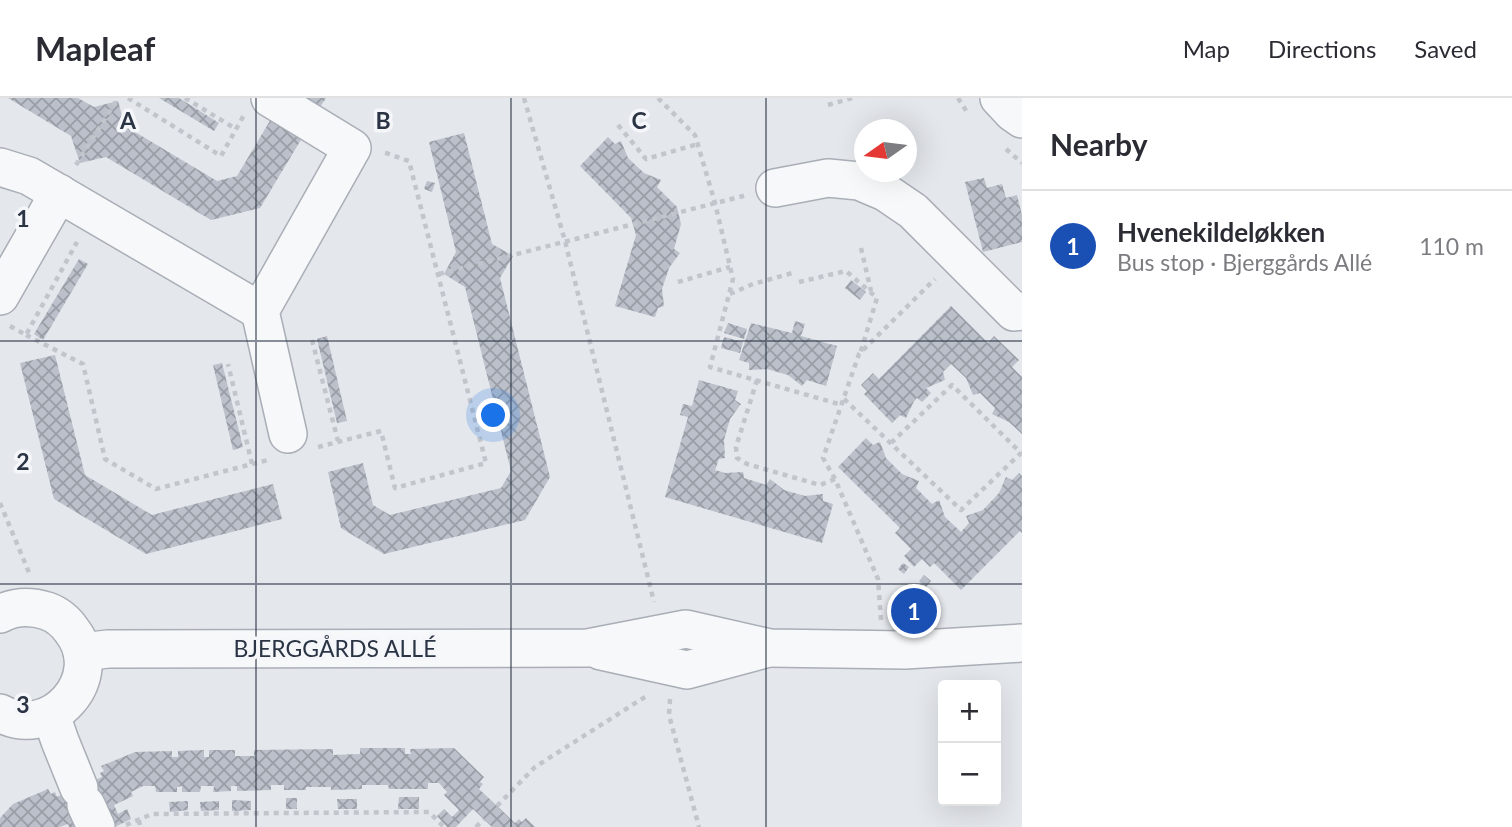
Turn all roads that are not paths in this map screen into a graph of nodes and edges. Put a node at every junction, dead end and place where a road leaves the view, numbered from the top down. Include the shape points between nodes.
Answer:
1 (999, 98) edge
2 (259, 103) edge
3 (1022, 119) edge
4 (0, 167) edge
5 (775, 188) road end
6 (58, 193) junction
7 (4, 311) edge
8 (260, 311) junction
9 (1022, 311) edge
10 (302, 441) road end
11 (1, 610) edge
12 (1022, 643) edge
13 (82, 652) junction
14 (0, 713) edge
15 (51, 715) junction
16 (87, 806) edge

1 - 3 street
2 - 8 street via 352,148
4 - 6 street via 29,176
5 - 9 street via 828,178 859,181 885,192 913,211 1014,312
6 - 7 street
6 - 8 street
8 - 10 street
11 - 13 street via 36,608 52,613 76,636
12 - 13 street, BJERGGÅRDS ALLÉ via 905,650 770,648 686,629 588,648
13 - 15 street via 78,689
14 - 15 street via 20,720
15 - 16 street

